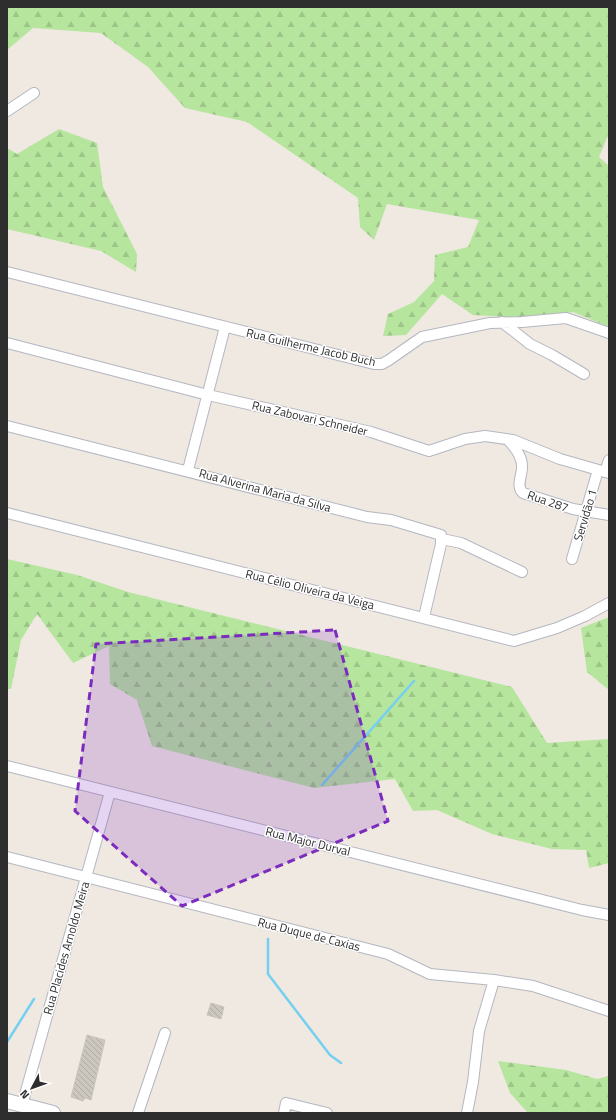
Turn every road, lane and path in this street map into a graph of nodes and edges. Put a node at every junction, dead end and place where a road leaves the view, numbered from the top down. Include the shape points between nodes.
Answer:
1 (34, 93) dead end
2 (7, 110) edge
3 (7, 272) edge
4 (502, 322) junction
5 (225, 327) junction
6 (609, 333) edge
7 (7, 343) edge
8 (584, 374) dead end
9 (208, 395) junction
10 (7, 426) edge
11 (507, 439) junction
12 (609, 460) edge
13 (188, 470) junction
14 (604, 472) edge
15 (586, 512) junction
16 (7, 513) edge
17 (609, 515) edge
18 (442, 539) junction
19 (572, 560) dead end
20 (522, 572) dead end
21 (609, 603) edge
22 (424, 617) junction
23 (7, 766) edge
24 (110, 792) junction
25 (7, 858) edge
26 (86, 877) junction
27 (609, 915) edge
28 (494, 980) junction
29 (609, 1011) edge
30 (165, 1033) dead end
31 (7, 1101) edge
32 (22, 1105) junction
33 (54, 1113) edge
34 (138, 1113) edge
35 (284, 1113) edge
36 (327, 1113) edge
37 (467, 1113) edge

1 - 2 street
3 - 5 street, Rua Guilherme Jacob Buch
4 - 5 street, Rua Guilherme Jacob Buch via 422,337 382,364
4 - 6 street, Rua Guilherme Jacob Buch via 566,318
4 - 8 street via 530,344
5 - 9 street
7 - 9 street, Rua Zabovari Schneider
9 - 11 street, Rua Zabovari Schneider via 372,432 429,451 476,437
9 - 13 street
10 - 13 street, Rua Alverina Maria da Silva
11 - 14 street, Rua Zabovari Schneider
11 - 15 street, Rua 287 via 517,451 522,465 520,490 528,495
12 - 14 street, Servidão 1
13 - 18 street, Rua Alverina Maria da Silva via 367,517 391,520 441,535
14 - 15 street, Servidão 1
15 - 17 street, Rua 287
15 - 19 street, Servidão 1
16 - 22 street, Rua Célio Oliveira da Veiga
18 - 20 street via 461,542
18 - 22 street
21 - 22 street, Rua Célio Oliveira da Veiga via 557,628 514,641
23 - 24 street, Rua Major Durval
24 - 26 street, Rua Placides Arnoldo Meira
24 - 27 street, Rua Major Durval
25 - 26 street, Rua Duque de Caxias
26 - 28 street, Rua Duque de Caxias via 388,954 430,974
26 - 32 street, Rua Placides Arnoldo Meira
28 - 29 street, Rua Duque de Caxias via 533,986
28 - 37 street via 479,1031
30 - 34 street
31 - 32 main road
32 - 33 main road
35 - 36 street via 286,1103

